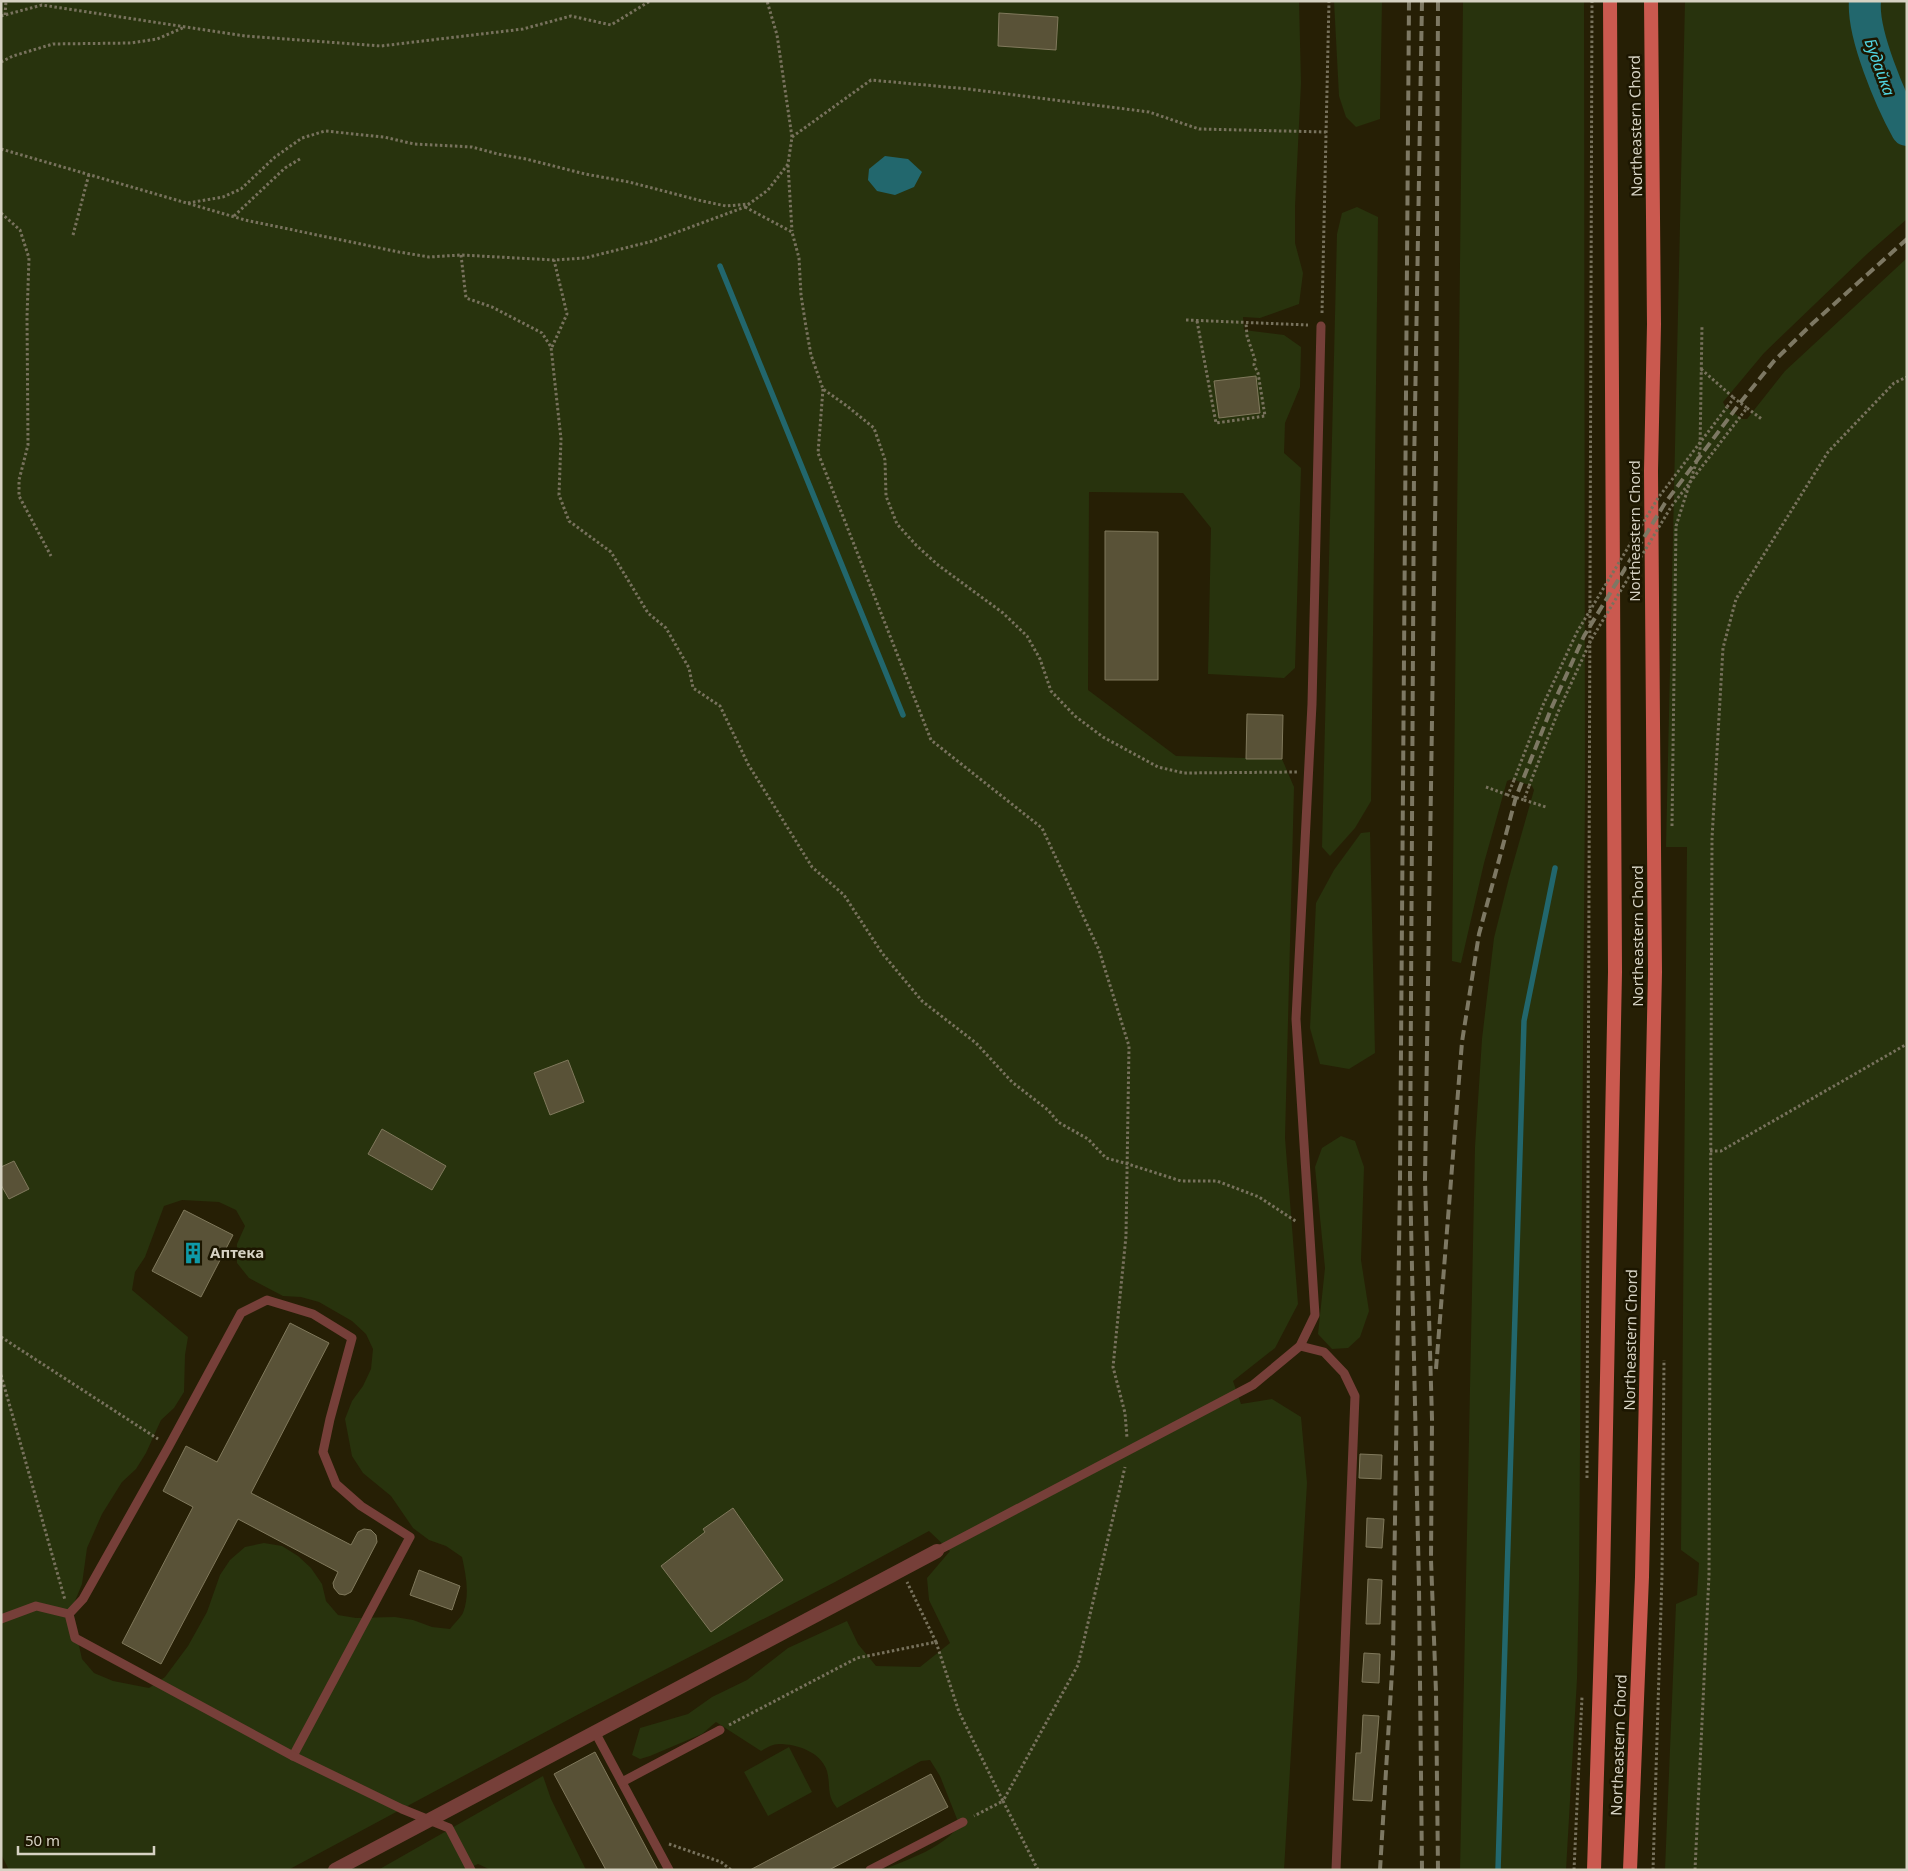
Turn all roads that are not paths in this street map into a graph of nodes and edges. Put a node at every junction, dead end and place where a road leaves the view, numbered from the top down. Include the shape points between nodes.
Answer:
1 (1610, 1) edge
2 (1651, 1) edge
3 (1321, 326) road end
4 (1300, 1346) junction
5 (938, 1552) joint
6 (69, 1614) junction
7 (1, 1620) edge
8 (720, 1730) road end
9 (595, 1732) junction
10 (294, 1756) junction
11 (622, 1782) junction
12 (430, 1819) junction
13 (963, 1822) road end
14 (1338, 1867) edge
15 (335, 1870) edge
16 (472, 1870) edge
17 (669, 1870) edge
18 (870, 1870) edge
19 (1594, 1870) edge
20 (1630, 1870) edge

1 - 19 main road, Northeastern Chord via 1615,972 1604,1571
2 - 20 main road, Northeastern Chord via 1655,972 1642,1578
3 - 4 lane via 1312,704 1296,1019 1315,1315
4 - 5 lane via 1253,1384
4 - 14 lane via 1324,1352 1344,1373 1355,1396
5 - 9 street
6 - 7 lane via 36,1606
6 - 10 lane via 75,1638
6 - 10 lane via 83,1599 241,1313 267,1300 313,1314 352,1338 324,1452 336,1484 361,1506 410,1537
8 - 11 lane
9 - 11 lane
9 - 12 street
10 - 12 lane via 402,1809
11 - 17 lane
12 - 15 street
12 - 16 lane via 449,1828
13 - 18 lane

